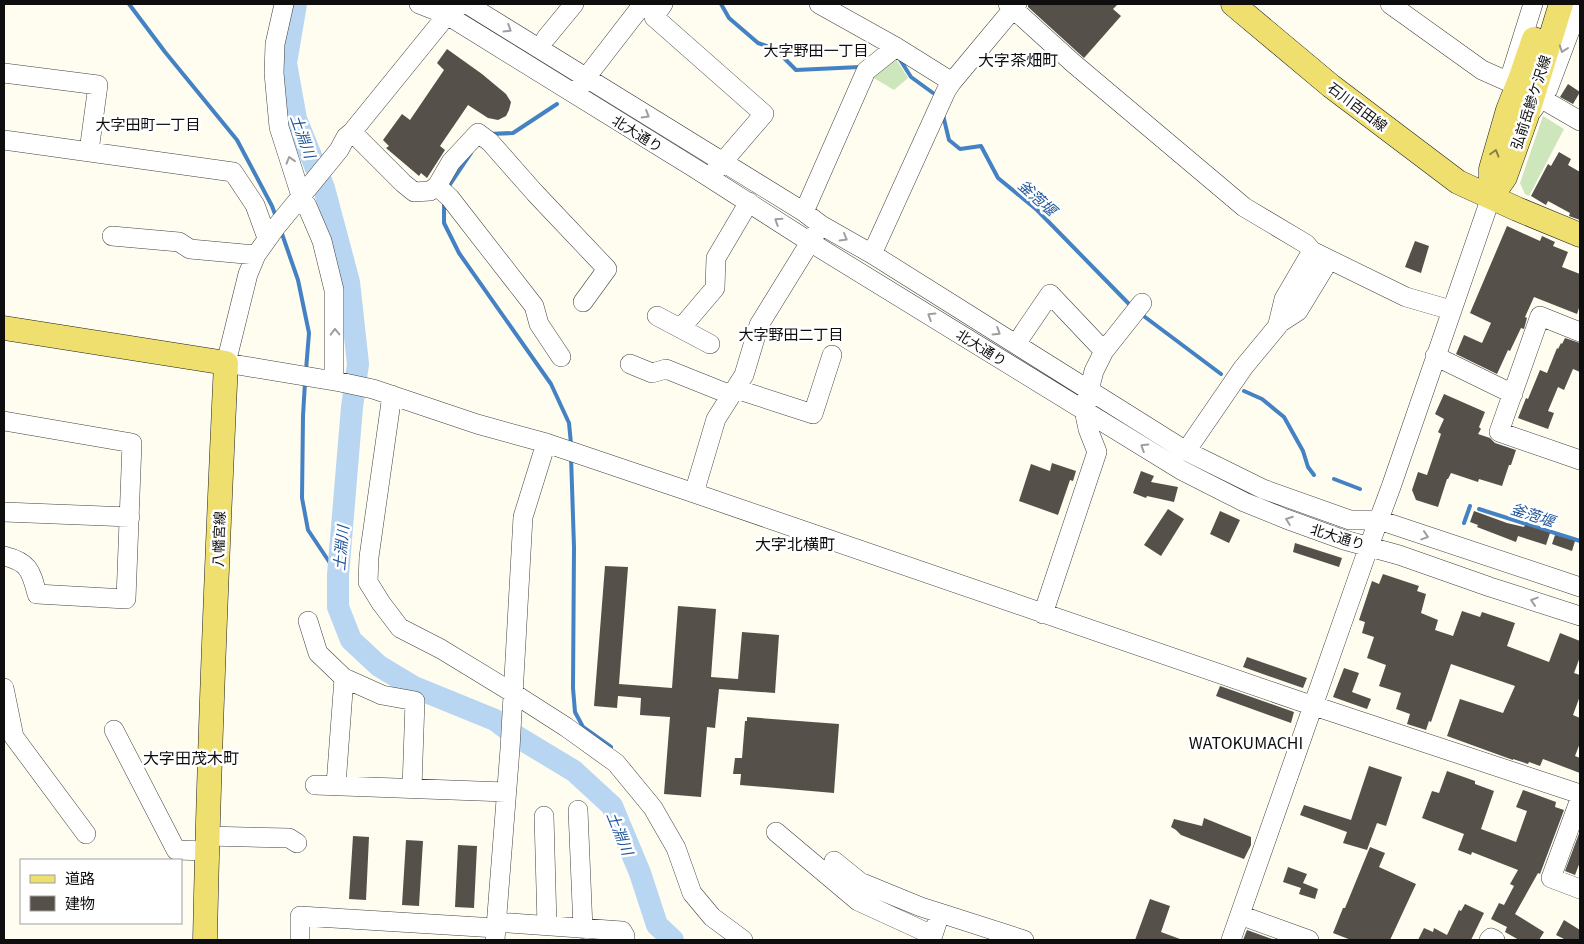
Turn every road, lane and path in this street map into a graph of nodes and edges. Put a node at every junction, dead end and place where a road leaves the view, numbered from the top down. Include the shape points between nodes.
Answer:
1 (284, 4) edge
2 (419, 4) edge
3 (467, 4) edge
4 (574, 4) edge
5 (663, 4) edge
6 (818, 4) edge
7 (1234, 4) edge
8 (1390, 4) edge
9 (1533, 4) edge
10 (1545, 4) edge
11 (1561, 4) edge
12 (1580, 4) edge
13 (639, 5) edge
14 (1013, 5) edge
15 (453, 10) edge
16 (546, 38) dead end
17 (896, 47) junction
18 (4, 73) edge
19 (585, 77) junction
20 (952, 82) junction
21 (1509, 82) junction
22 (573, 94) junction
23 (1542, 99) junction
24 (1517, 114) junction
25 (1580, 121) edge
26 (352, 132) junction
27 (4, 140) edge
28 (89, 151) junction
29 (723, 162) junction
30 (710, 178) junction
31 (444, 192) junction
32 (1491, 197) junction
33 (299, 199) junction
34 (748, 202) junction
35 (804, 212) junction
36 (822, 225) junction
37 (271, 232) junction
38 (1580, 235) edge
39 (112, 236) dead end
40 (810, 242) junction
41 (1312, 251) junction
42 (872, 254) junction
43 (256, 255) junction
44 (1329, 260) junction
45 (583, 302) dead end
46 (1142, 304) dead end
47 (1451, 310) junction
48 (657, 316) dead end
49 (1281, 322) junction
50 (4, 328) edge
51 (681, 328) junction
52 (1580, 332) edge
53 (710, 344) dead end
54 (1016, 344) junction
55 (1104, 350) junction
56 (832, 356) dead end
57 (1435, 356) junction
58 (561, 357) dead end
59 (226, 363) junction
60 (630, 364) dead end
61 (337, 381) junction
62 (1089, 389) junction
63 (734, 392) junction
64 (1512, 394) junction
65 (392, 395) junction
66 (1084, 410) junction
67 (4, 421) edge
68 (546, 443) junction
69 (1186, 451) junction
70 (1580, 460) edge
71 (694, 493) junction
72 (4, 512) edge
73 (130, 517) junction
74 (1379, 520) junction
75 (1369, 546) junction
76 (4, 556) edge
77 (1580, 587) edge
78 (1043, 614) junction
79 (1580, 616) edge
80 (308, 621) dead end
81 (344, 678) junction
82 (4, 688) edge
83 (513, 702) junction
84 (1314, 706) junction
85 (114, 730) dead end
86 (315, 784) dead end
87 (336, 785) junction
88 (412, 788) junction
89 (506, 792) junction
90 (1580, 794) edge
91 (1580, 800) edge
92 (578, 810) dead end
93 (544, 816) dead end
94 (776, 832) dead end
95 (86, 834) dead end
96 (207, 843) junction
97 (297, 843) dead end
98 (834, 861) dead end
99 (1580, 889) edge
100 (940, 913) junction
101 (1240, 915) junction
102 (547, 925) junction
103 (583, 929) junction
104 (495, 930) edge
105 (928, 937) edge
106 (205, 940) edge
107 (300, 940) edge
108 (625, 940) edge
109 (743, 940) edge
110 (1024, 940) edge
111 (1230, 940) edge
112 (1309, 940) edge
113 (1489, 940) edge
114 (1495, 940) edge

33 -> 1 street via 280,127 274,73 275,44
2 - 15 street, 北大通り
3 -> 19 street, 北大通り
4 - 16 street
5 - 29 street via 654,17 764,114
6 - 17 street
7 - 32 main road, 石川百田線 via 1331,86 1458,182
8 - 21 street via 1482,70
9 - 21 street
10 - 24 main road, 弘前岳鰺ケ沢線 via 1521,77
11 - 24 main road, 弘前岳鰺ケ沢線
12 -> 23 street via 1554,76
13 - 19 street
14 - 20 street
14 - 41 street via 1073,63 1244,207 1306,244
15 - 22 street, 北大通り
15 - 26 street
17 - 20 street
17 - 35 street via 866,71
18 - 28 street via 98,85
19 - 22 street
19 -> 29 street, 北大通り
20 - 42 street
21 - 24 street
22 - 30 street, 北大通り
23 - 24 street
23 - 25 street
24 - 32 main road, 弘前岳鰺ケ沢線 via 1491,169
26 - 31 street via 414,192
26 - 33 street
27 - 28 street
28 - 37 street via 233,172
29 - 30 street
29 - 35 street, 北大通り
30 - 34 street, 北大通り
31 - 45 street via 451,162 484,137 606,269
31 - 58 street via 534,306 539,324
32 - 38 main road
32 - 47 street
33 - 37 street
61 -> 33 street via 334,290 322,241 307,206
40 -> 34 street, 北大通り
34 - 51 street via 716,258 715,288
35 - 36 street, 北大通り
36 - 40 street
36 -> 42 street, 北大通り
37 - 43 street
39 - 43 street via 179,242 190,250
40 - 63 street via 759,326 744,375
66 -> 40 street, 北大通り
41 - 44 street
41 - 49 street via 1284,299 1278,324
42 -> 54 street, 北大通り
43 - 59 street via 248,274
44 - 47 street via 1406,297
44 - 49 street via 1298,311
46 - 55 street
47 - 57 street
48 - 51 street
49 - 69 street via 1243,368
50 - 59 main road
51 - 53 street
52 - 64 street via 1540,316
54 - 55 street via 1050,294
54 - 62 street, 北大通り
55 - 62 street
56 - 63 street via 812,414
57 - 64 street
57 - 74 street
59 - 61 street
59 - 96 main road, 八幡宮線
60 - 63 street via 652,373 666,369
61 - 65 street
62 - 66 street
62 - 69 street, 北大通り
63 - 71 street via 716,419
64 - 70 street via 1499,432
65 - 68 street via 476,424
65 - 83 street via 368,582 400,628 441,649
75 -> 66 street, 北大通り via 1286,520 1244,502 1181,470
66 - 78 street via 1097,452
67 - 73 street via 132,442
68 - 71 street
68 - 83 street via 523,517
69 - 74 street, 北大通り via 1263,490 1350,520
71 - 78 street
72 - 73 street
73 - 76 street via 126,599 37,594 26,566
74 - 75 street
74 -> 77 street, 北大通り
79 -> 75 street, 北大通り
75 - 84 street
78 - 84 street
80 - 81 street via 318,653
81 - 87 street
81 - 88 street via 382,695 415,701
82 - 95 street via 14,737
83 - 89 street
83 - 109 street via 566,727 616,763 653,808 676,848 692,893 712,917
84 - 90 street
84 - 101 street
85 - 96 street via 176,850
86 - 87 street
87 - 88 street
88 - 89 street
89 - 104 street
91 - 99 street via 1552,878
92 - 103 street
93 - 102 street
94 - 105 street via 858,901
96 - 97 street via 289,838
96 - 106 main road, 八幡宮線
98 - 100 street via 860,882
100 - 105 street via 933,935
100 - 110 street
101 - 111 street
101 - 112 street
102 - 103 street
102 - 104 street
103 - 108 street via 622,931
104 - 107 street via 300,916
113 - 114 street

